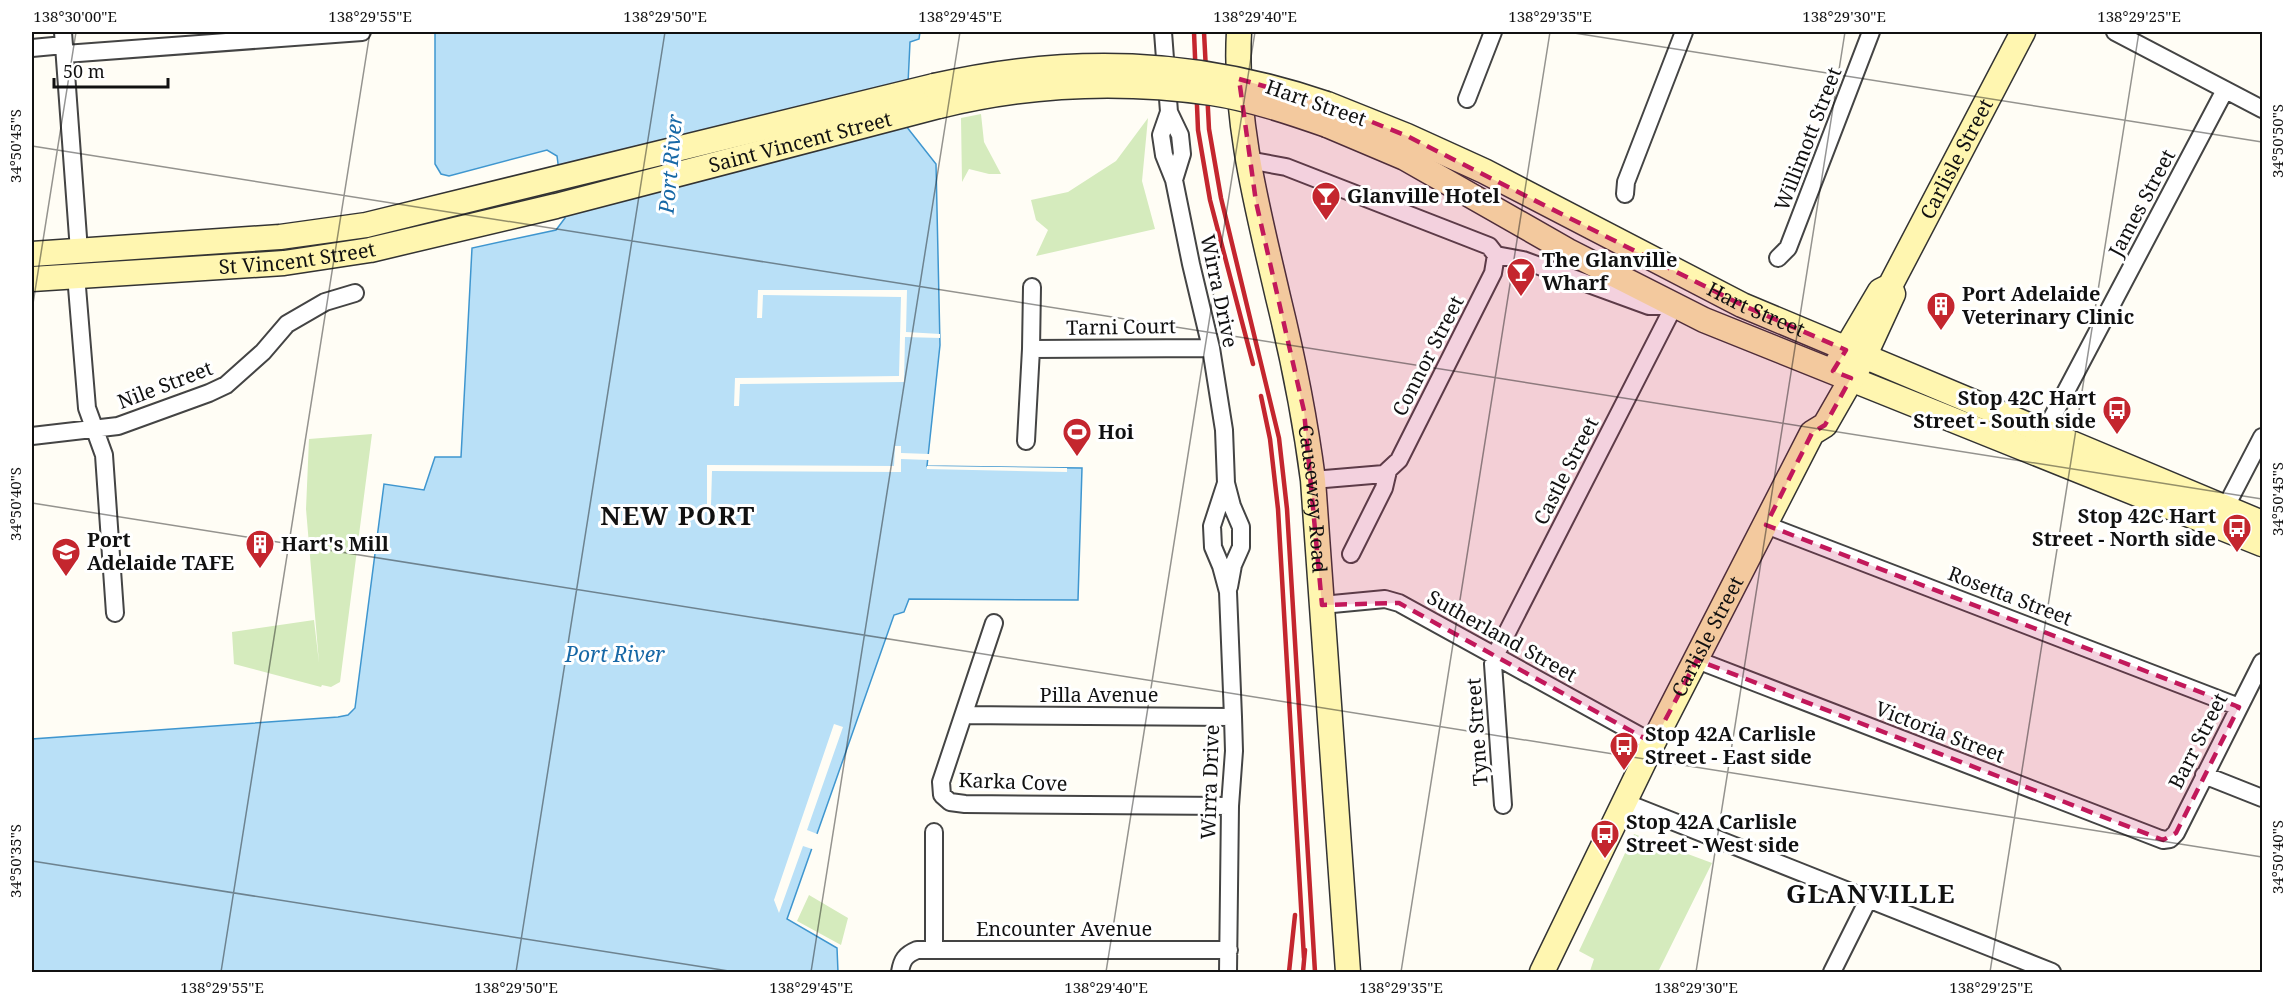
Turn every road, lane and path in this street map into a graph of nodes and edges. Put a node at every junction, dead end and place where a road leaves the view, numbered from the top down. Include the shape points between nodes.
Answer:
1 (362, 32) edge
2 (1163, 32) edge
3 (1239, 32) edge
4 (1493, 32) edge
5 (1684, 32) edge
6 (1871, 32) edge
7 (2023, 32) edge
8 (2115, 32) edge
9 (64, 44) edge
10 (32, 48) edge
11 (2225, 90) junction
12 (936, 96) junction
13 (1467, 99) dead end
14 (2262, 109) edge
15 (1327, 115) junction
16 (1248, 160) junction
17 (551, 178) joint
18 (1625, 194) dead end
19 (556, 206) joint
20 (79, 251) junction
21 (32, 254) edge
22 (1496, 255) junction
23 (1778, 258) dead end
24 (76, 275) junction
25 (32, 279) edge
26 (1032, 287) dead end
27 (355, 293) dead end
28 (1674, 306) junction
29 (1211, 348) junction
30 (1031, 349) junction
31 (1855, 353) junction
32 (1842, 375) junction
33 (95, 430) junction
34 (2045, 431) junction
35 (32, 436) edge
36 (2262, 437) edge
37 (1026, 441) dead end
38 (1388, 471) junction
39 (1313, 480) junction
40 (1226, 483) junction
41 (2221, 516) junction
42 (2262, 523) edge
43 (1766, 525) junction
44 (2262, 544) edge
45 (1351, 554) dead end
46 (1228, 592) junction
47 (1322, 605) junction
48 (115, 613) dead end
49 (994, 623) dead end
50 (1495, 656) junction
51 (1697, 660) junction
52 (2262, 662) edge
53 (2239, 707) junction
54 (964, 715) junction
55 (1233, 717) junction
56 (1653, 743) junction
57 (2204, 775) junction
58 (2262, 798) edge
59 (1624, 802) junction
60 (1503, 805) dead end
61 (1230, 806) junction
62 (934, 832) dead end
63 (2170, 839) joint
64 (1869, 898) junction
65 (934, 950) junction
66 (1228, 950) junction
67 (901, 966) edge
68 (1228, 972) edge
69 (1348, 972) edge
70 (1542, 972) edge
71 (1832, 972) edge
72 (2052, 972) edge

1 - 9 street
2 - 29 street, Wirra Drive via 1169,112 1180,135 1182,154 1174,180
3 - 16 main road, Causeway Road
4 - 13 street
5 - 18 street via 1626,182
6 - 23 street, Willimott Street via 1788,248
7 - 31 main road, Carlisle Street via 1890,286 1880,291
8 - 11 street
9 - 10 street
9 - 20 street
11 - 14 street
11 - 34 street, James Street
12 - 15 main road, Hart Street, bridge via 979,96 1061,86 1145,87 1214,93
12 - 17 main road, Saint Vincent Street
12 - 19 main road, Saint Vincent Street
15 - 28 main road, Hart Street
15 - 31 main road, Hart Street via 1407,136 1484,171 1742,305
16 - 22 street, Hart Street via 1286,167 1489,246
16 - 39 main road, Causeway Road via 1304,411
17 - 20 main road, St Vincent Street via 366,225 280,237
19 - 24 main road, St Vincent Street via 337,256 284,263
20 - 21 main road, St Vincent Street
20 - 24 main road
22 - 28 street, Hart Street via 1523,260 1649,306
22 - 38 street, Connor Street via 1493,273 1399,460
24 - 25 main road, St Vincent Street
24 - 33 street via 87,408
26 - 30 street
27 - 33 street, Nile Street via 324,302 287,324 226,385 118,426
28 - 32 main road, Hart Street
28 - 50 street, Castle Street
29 - 30 street, Tarni Court
29 - 40 street, Wirra Drive via 1224,430
30 - 37 street
31 - 32 main road, Carlisle Street
31 - 34 main road, Hart Street
32 - 41 main road, Hart Street
32 - 43 main road, Carlisle Street via 1811,416 1812,433
33 - 35 street, Nile Street
33 - 48 street via 104,455
34 - 41 main road, Hart Street
36 - 41 street
38 - 39 street
38 - 45 street, Connor Street via 1384,488
39 - 47 main road, Causeway Road
40 - 46 street, Wirra Drive via 1241,528 1241,547
40 - 46 street, Wirra Drive via 1212,526 1213,547
41 - 42 main road, Hart Street
41 - 44 main road, Hart Street
43 - 51 main road, Carlisle Street
43 - 53 street, Rosetta Street
46 - 55 street, Wirra Drive
47 - 50 street, Sutherland Street via 1391,600
47 - 69 main road, Causeway Road
49 - 54 street, Karka Cove
50 - 56 street, Sutherland Street
50 - 60 street, Tyne Street
51 - 56 main road, Carlisle Street
51 - 63 street, Victoria Street via 2153,838
52 - 53 street, Barr Street
53 - 57 street, Barr Street
54 - 55 street, Pilla Avenue
54 - 61 street, Karka Cove via 941,782 942,795 950,802
55 - 61 street, Wirra Drive
56 - 59 main road, Carlisle Street
57 - 58 street
57 - 63 street, Barr Street
59 - 64 street
59 - 70 main road, Carlisle Street
61 - 66 street, Wirra Drive
62 - 65 street
64 - 71 street
64 - 72 street
65 - 66 street, Encounter Avenue
65 - 67 street, Encounter Avenue via 907,954
66 - 68 street, Wirra Drive

